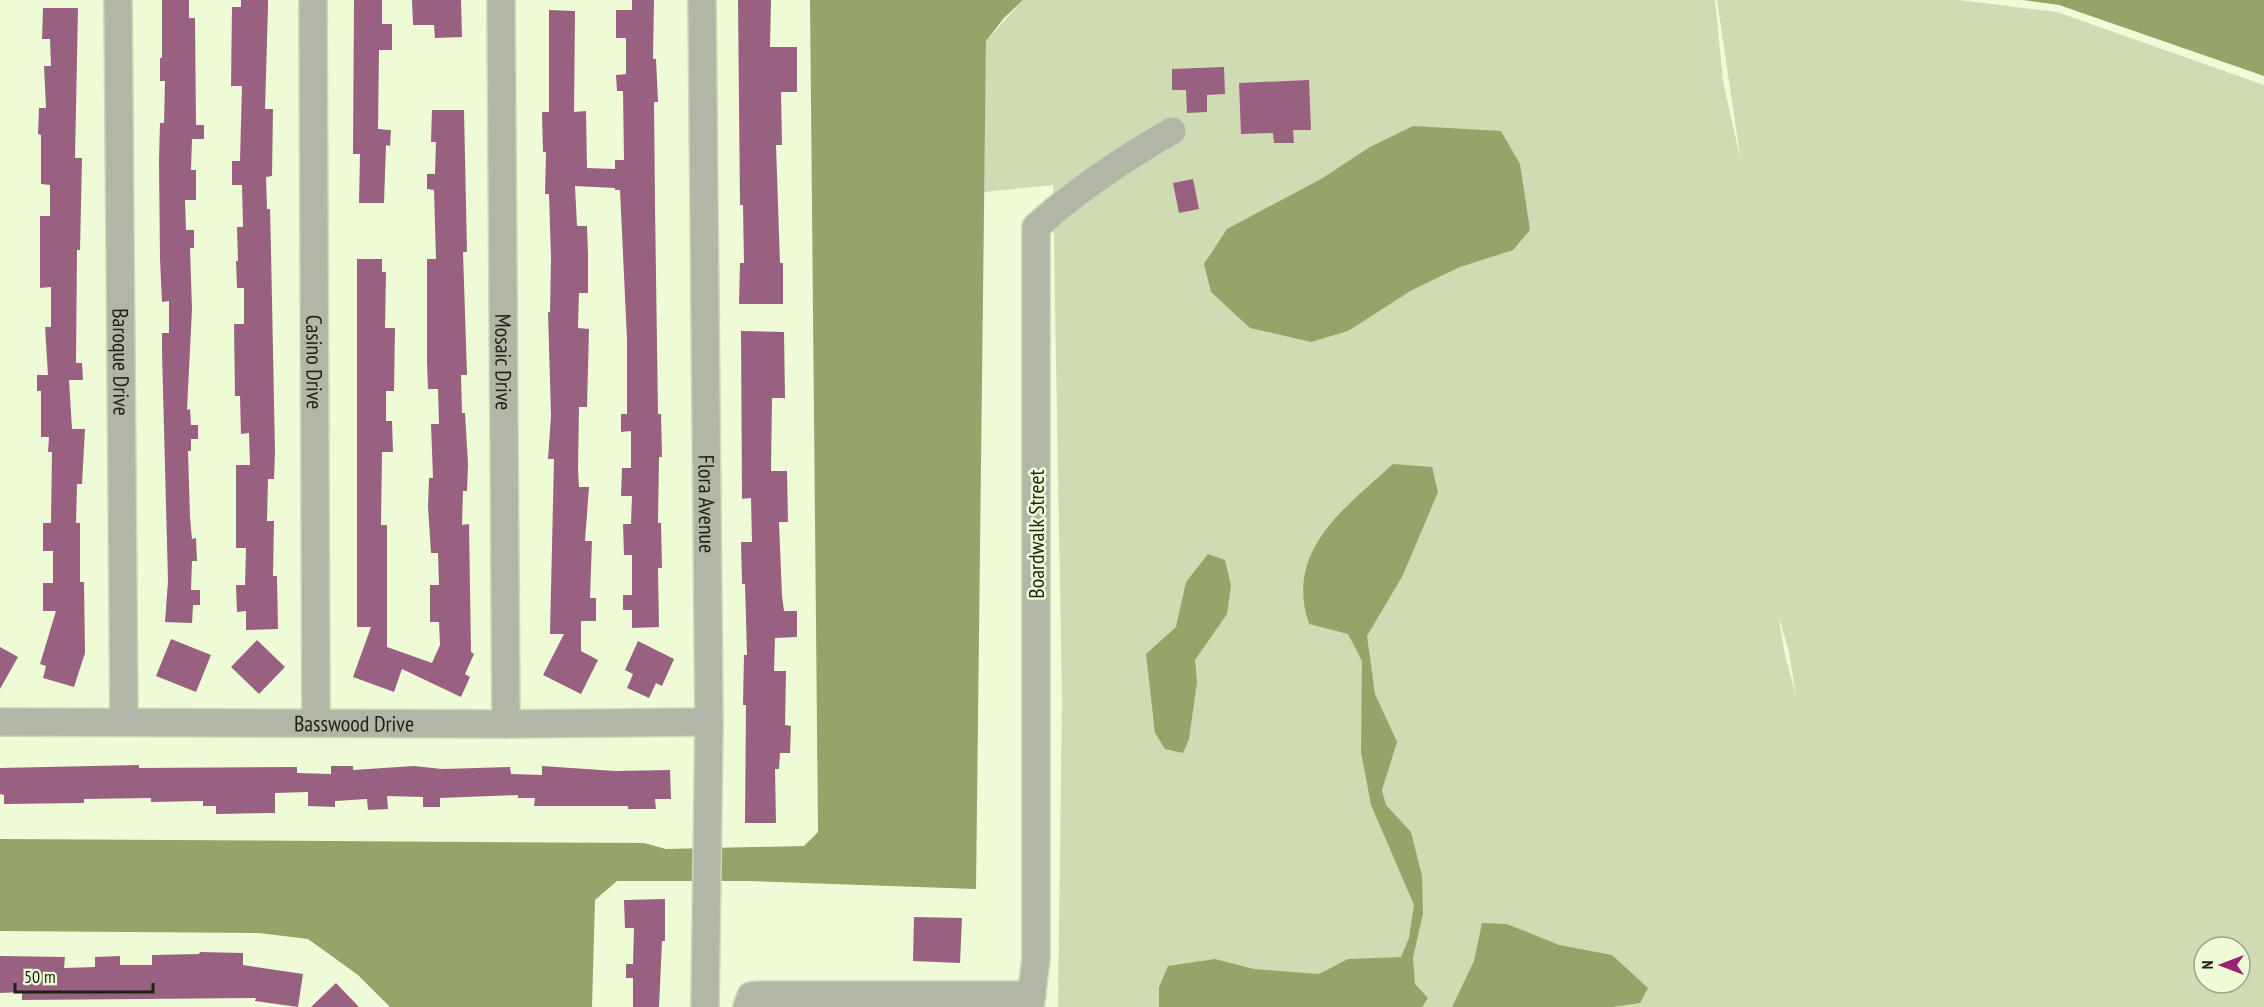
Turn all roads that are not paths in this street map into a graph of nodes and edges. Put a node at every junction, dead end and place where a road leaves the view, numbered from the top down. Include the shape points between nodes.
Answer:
1 (118, 0) edge
2 (313, 0) edge
3 (501, 0) edge
4 (702, 0) edge
5 (1172, 131) dead end
6 (0, 722) edge
7 (124, 722) junction
8 (709, 722) junction
9 (316, 723) junction
10 (506, 724) junction
11 (1031, 1001) edge
12 (705, 1007) edge
13 (747, 1007) edge

1 - 7 street, Baroque Drive
2 - 9 street, Casino Drive
3 - 10 street, Mosaic Drive
4 - 8 street, Flora Avenue
5 - 11 street, Boardwalk Street via 1073,194 1036,227 1036,959
6 - 7 street, Basswood Drive
7 - 9 street, Basswood Drive
8 - 10 street, Basswood Drive
8 - 12 street, Flora Avenue
9 - 10 street, Basswood Drive
11 - 13 street via 762,995 751,996

